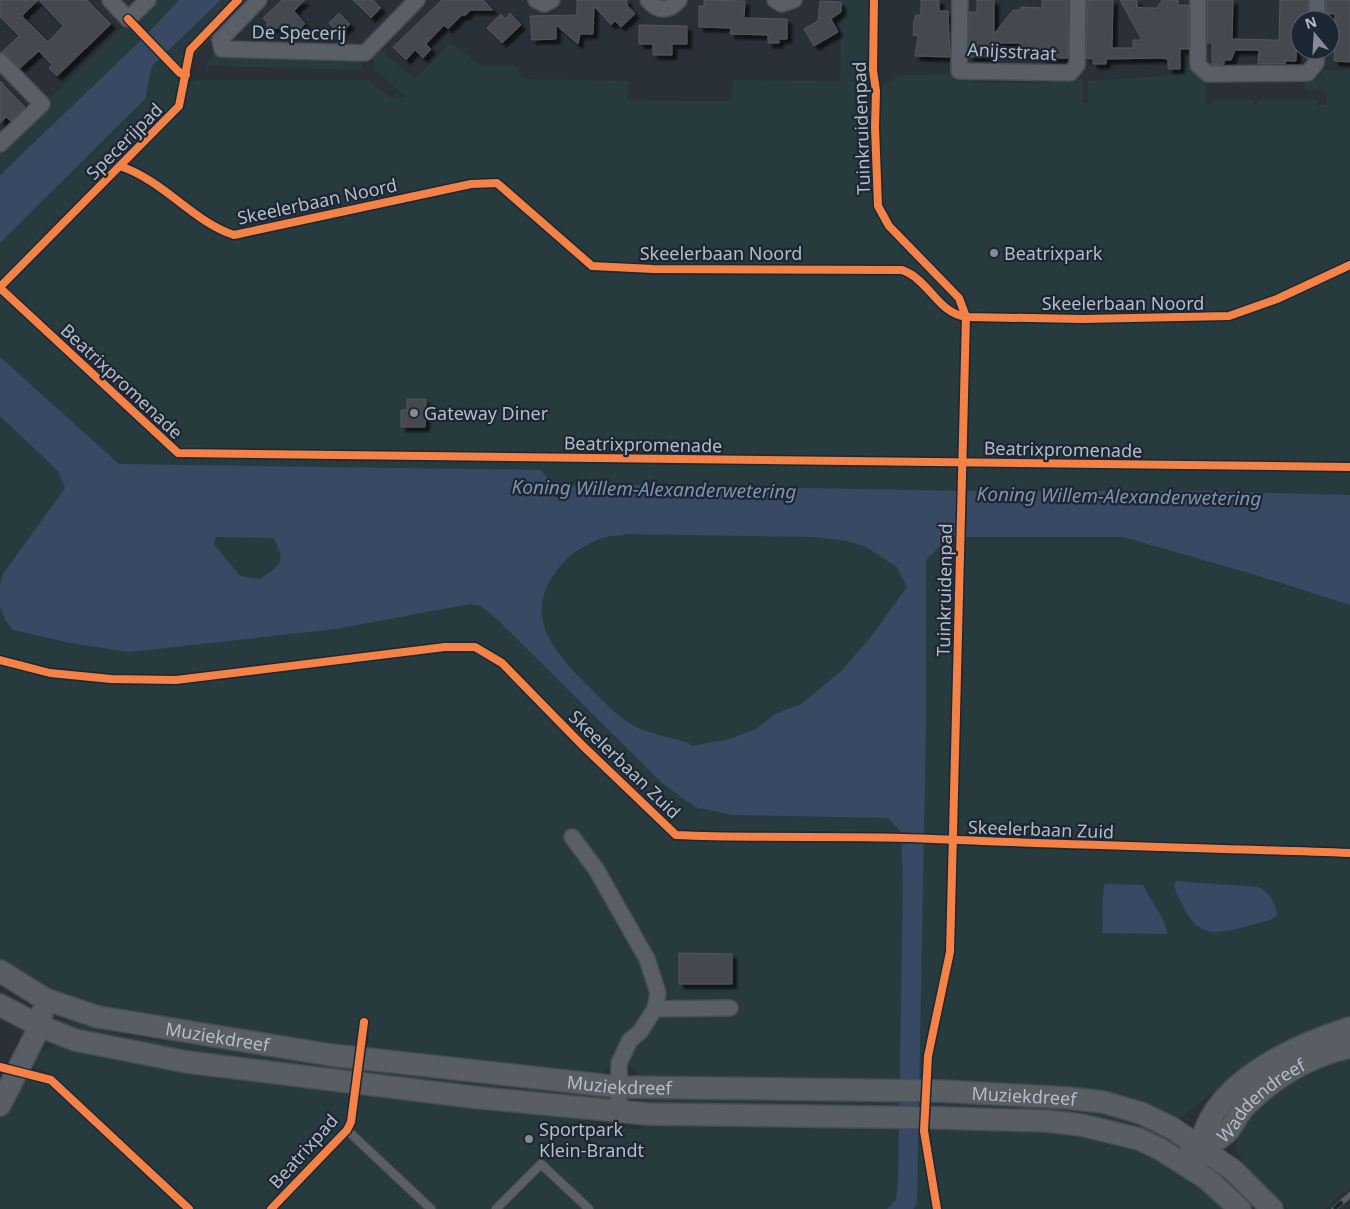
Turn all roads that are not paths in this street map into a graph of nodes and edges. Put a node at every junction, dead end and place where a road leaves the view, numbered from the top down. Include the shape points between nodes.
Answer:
1 (110, 0) edge
2 (148, 0) edge
3 (259, 0) edge
4 (417, 0) edge
5 (536, 0) edge
6 (552, 0) edge
7 (648, 0) edge
8 (679, 0) edge
9 (775, 0) edge
10 (794, 0) edge
11 (960, 0) edge
12 (1078, 0) edge
13 (1198, 0) edge
14 (1316, 60) edge
15 (0, 61) edge
16 (0, 144) edge
17 (572, 837) dead end
18 (0, 971) edge
19 (45, 999) junction
20 (0, 1005) edge
21 (730, 1008) dead end
22 (655, 1009) junction
23 (33, 1023) junction
24 (1350, 1028) edge
25 (1350, 1047) edge
26 (0, 1080) edge
27 (619, 1087) junction
28 (0, 1105) edge
29 (618, 1112) junction
30 (1210, 1118) junction
31 (1172, 1128) junction
32 (347, 1130) dead end
33 (1227, 1132) junction
34 (1201, 1147) junction
35 (1171, 1155) junction
36 (1234, 1171) junction
37 (1207, 1179) junction
38 (431, 1209) edge
39 (496, 1209) edge
40 (589, 1209) edge
41 (1240, 1209) edge
42 (1272, 1209) edge

1 - 2 street via 128,19
3 - 4 street, De Specerij via 220,40 222,48 365,53
5 - 6 street via 544,4
7 - 8 street via 655,8 663,10 673,7
9 - 10 street via 782,4
11 - 12 street, Anijsstraat via 959,71 1070,73 1077,65
13 - 14 street via 1198,65 1208,74 1308,73
15 - 16 street via 42,104
17 - 22 street via 596,870 647,959 658,993
18 - 19 main road, Muziekdreef
19 - 23 main road
19 - 27 main road, Muziekdreef via 98,1017 164,1030 331,1055
20 - 23 main road, Muziekdreef
21 - 22 street
22 - 27 street via 624,1050 619,1063
23 - 26 main road
23 - 28 main road
23 - 29 main road, Muziekdreef via 75,1040 187,1062
24 - 30 main road, Waddendreef via 1316,1039 1271,1061 1234,1091
25 - 33 main road, Waddendreef via 1314,1058 1274,1080 1241,1110
27 - 29 street
27 - 31 main road, Muziekdreef via 941,1091 1068,1098 1103,1102 1141,1113
29 - 35 main road, Muziekdreef via 1047,1121 1139,1139
30 - 31 main road
30 - 34 main road
31 - 34 main road, Muziekdreef
32 - 38 lane
33 - 34 main road, Waddendreef
33 - 36 main road
34 - 35 main road, Waddendreef
34 - 36 main road, Muziekdreef
34 - 37 main road via 1200,1159
35 - 37 main road, Muziekdreef
36 - 42 main road, Muziekdreef
37 - 41 main road, Muziekdreef
39 - 40 lane via 541,1164

